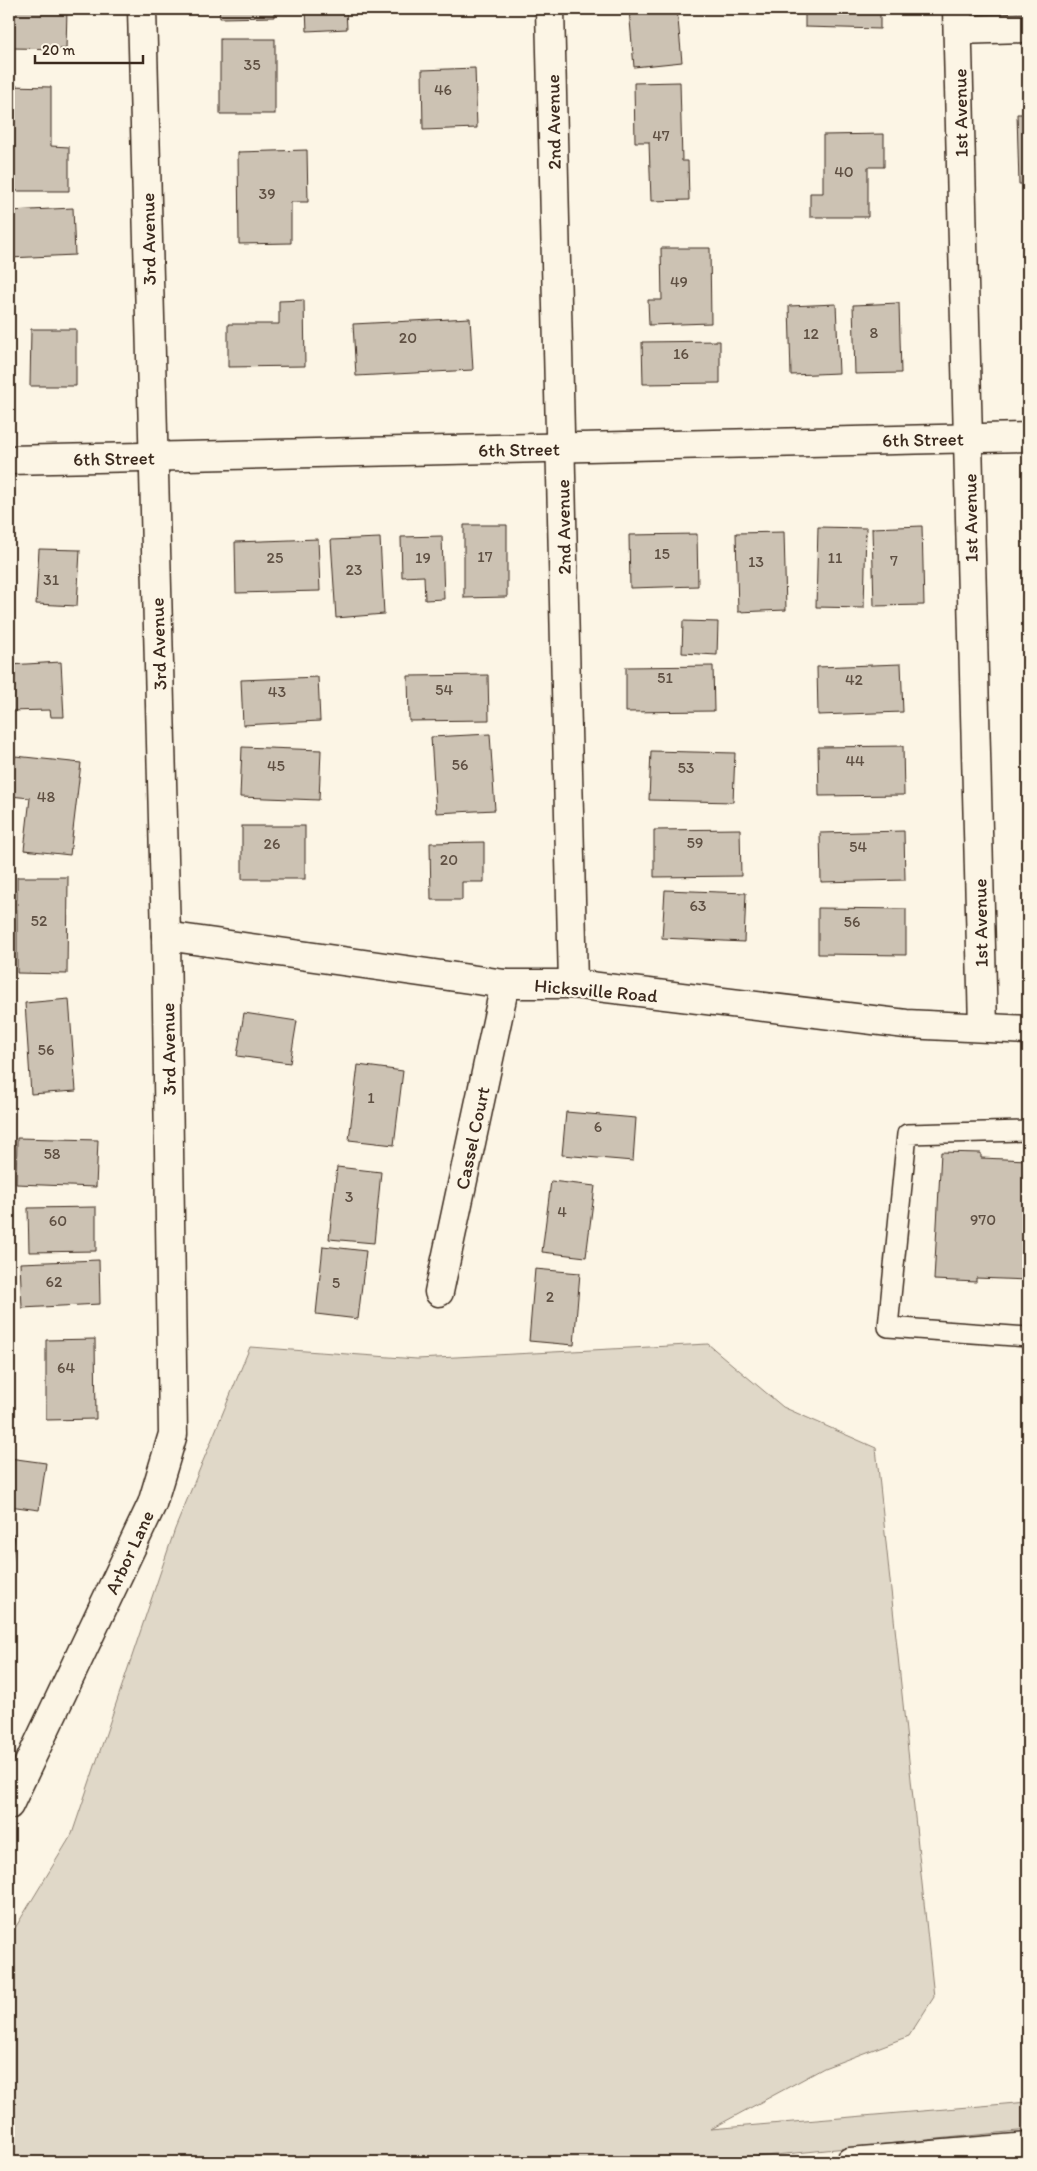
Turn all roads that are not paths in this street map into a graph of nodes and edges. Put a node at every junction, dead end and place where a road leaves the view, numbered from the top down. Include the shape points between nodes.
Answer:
1 (142, 9) edge
2 (550, 9) edge
3 (958, 19) edge
4 (1028, 28) edge
5 (1028, 437) edge
6 (968, 438) junction
7 (561, 448) junction
8 (152, 457) junction
9 (9, 460) edge
10 (166, 936) junction
11 (505, 984) junction
12 (573, 984) junction
13 (983, 1027) junction
14 (1028, 1030) edge
15 (1028, 1131) edge
16 (171, 1279) joint
17 (439, 1292) dead end
18 (1028, 1337) edge
19 (9, 1805) edge
20 (1028, 2148) edge
21 (850, 2162) edge

1 - 8 main road, 3rd Avenue
2 - 7 main road, 2nd Avenue
3 - 4 main road
3 - 6 main road, 1st Avenue
5 - 6 main road, 6th Street
6 - 7 main road, 6th Street
6 - 13 main road, 1st Avenue
7 - 8 main road, 6th Street
7 - 12 main road, 2nd Avenue
8 - 9 main road, 6th Street
8 - 10 main road, 3rd Avenue
10 - 11 main road, Hicksville Road
10 - 16 main road, 3rd Avenue
11 - 12 main road, Hicksville Road
11 - 17 main road, Cassel Court
12 - 13 main road, Hicksville Road via 906,1024
13 - 14 main road, Hicksville Road
15 - 18 lane via 907,1134 888,1327
16 - 19 main road, Arbor Lane via 173,1434 154,1495
20 - 21 main road

